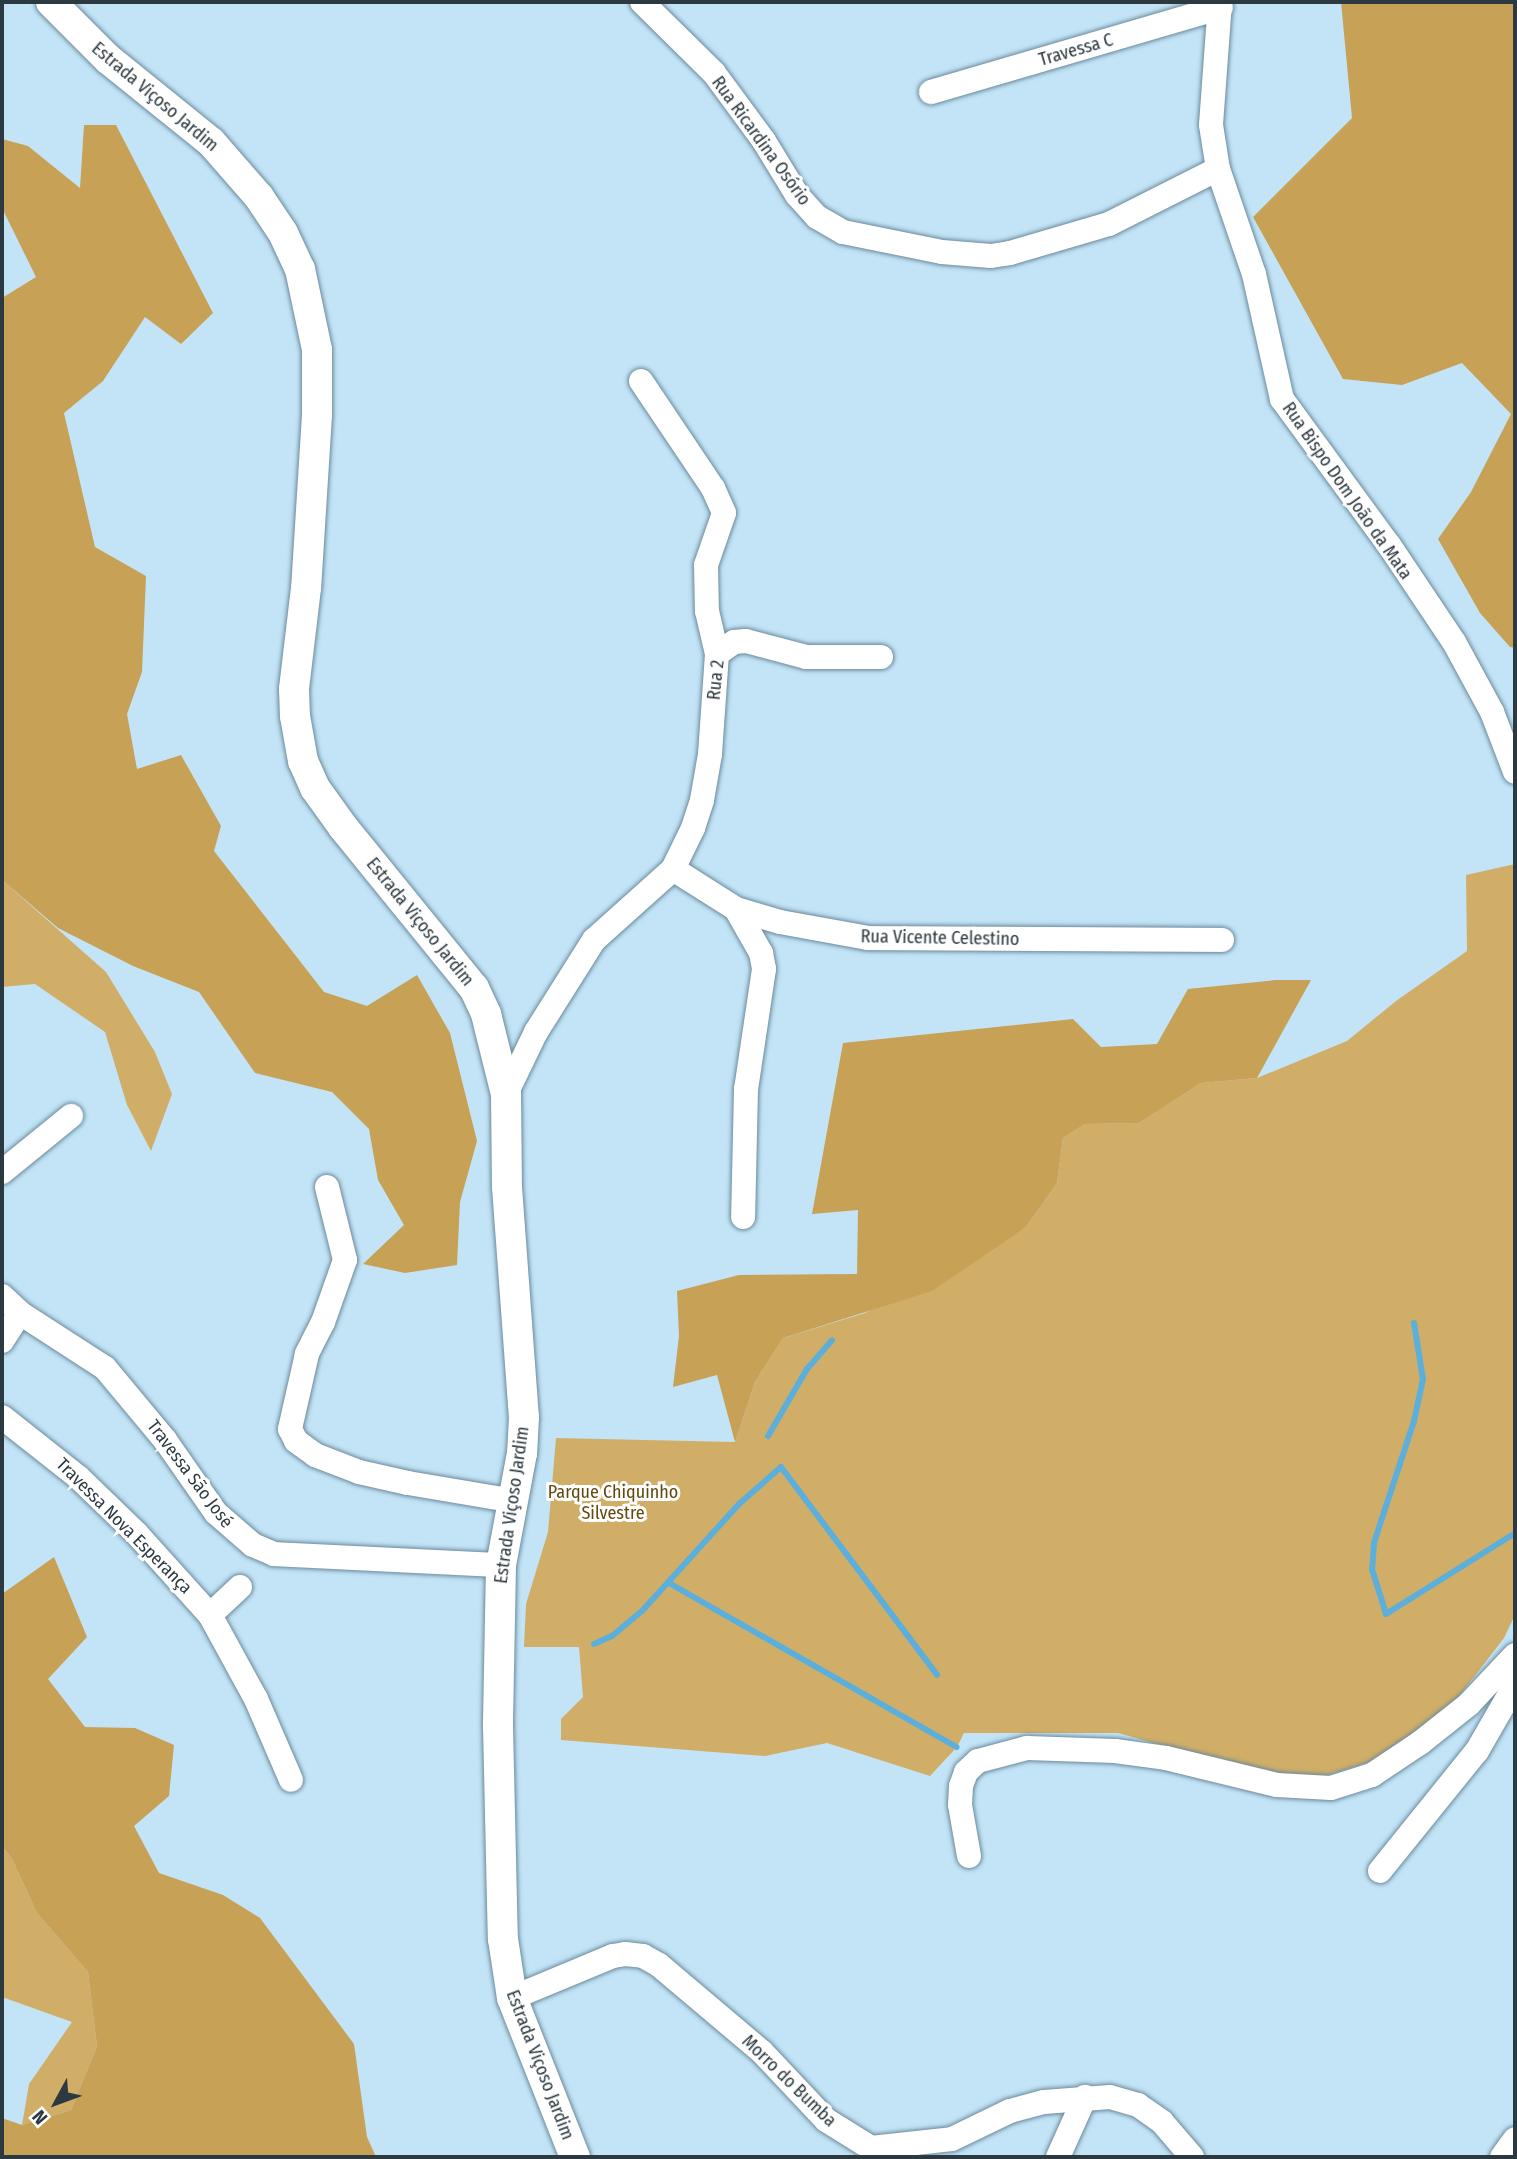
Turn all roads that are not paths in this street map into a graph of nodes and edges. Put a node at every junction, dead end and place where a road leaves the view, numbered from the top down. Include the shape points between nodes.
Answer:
1 (51, 2) edge
2 (642, 2) edge
3 (1220, 5) edge
4 (931, 92) dead end
5 (1218, 169) junction
6 (641, 381) dead end
7 (1454, 642) junction
8 (717, 654) junction
9 (881, 657) dead end
10 (1515, 724) edge
11 (1515, 772) edge
12 (673, 869) junction
13 (736, 909) junction
14 (1222, 940) dead end
15 (506, 1094) junction
16 (71, 1116) dead end
17 (2, 1172) edge
18 (327, 1187) dead end
19 (743, 1217) dead end
20 (2, 1296) edge
21 (20, 1313) junction
22 (2, 1341) edge
23 (2, 1417) edge
24 (514, 1501) junction
25 (502, 1565) junction
26 (240, 1587) dead end
27 (210, 1615) junction
28 (1514, 1667) edge
29 (291, 1780) dead end
30 (969, 1856) dead end
31 (1380, 1871) dead end
32 (512, 1998) junction
33 (1085, 2097) junction
34 (1515, 2138) edge
35 (575, 2157) edge
36 (1058, 2157) edge
37 (1192, 2157) edge
38 (1502, 2157) edge

1 - 15 main road, Estrada Viçoso Jardim via 108,59 211,142 259,197 300,268 317,363 306,588 294,689 303,761 315,788 343,827 474,988 486,1014
2 - 5 street, Rua Ricardina Osório via 722,84 797,195 817,217 843,232 942,252 1010,253 1109,224
3 - 4 street, Travessa C
3 - 5 street, Rua Bispo Dom João da Mata via 1211,125
5 - 7 street, Rua Bispo Dom João da Mata via 1254,274 1282,398
6 - 8 street via 713,488 724,513 706,565 707,611
7 - 10 street, Rua Bispo Dom João da Mata
7 - 11 street, Rua Bispo Dom João da Mata via 1492,712
8 - 9 street, Rua 2 via 734,642 746,641 806,657
8 - 12 street, Rua 2 via 702,800
12 - 13 street, Rua Vicente Celestino
12 - 15 street via 594,940 536,1032
13 - 14 street, Rua Vicente Celestino via 868,938
13 - 19 street via 761,953 764,969 746,1089
15 - 24 main road, Estrada Viçoso Jardim via 507,1187 524,1417
16 - 17 street
18 - 24 street via 345,1260 307,1353 290,1429 296,1441 323,1459 359,1472
20 - 21 street, Travessa São José
21 - 22 street
21 - 25 street, Travessa São José via 105,1368 165,1440 216,1513 253,1545 274,1554
23 - 27 street, Travessa Nova Esperança via 78,1477
24 - 25 main road, Estrada Viçoso Jardim
25 - 32 main road, Estrada Viçoso Jardim via 500,1888 502,1939
26 - 27 street
27 - 29 street, Travessa Nova Esperança via 256,1699
28 - 30 street via 1420,1743 1372,1775 1331,1788 1277,1785 1166,1758 1115,1751 1027,1748 978,1761 966,1772 961,1786
28 - 31 street via 1477,1751
32 - 33 street, Morro do Bumba via 613,1956 643,1956 762,2052 826,2120 871,2148 952,2139 1010,2110
32 - 35 main road, Estrada Viçoso Jardim
33 - 36 street
33 - 37 street, Morro do Bumba via 1110,2097 1138,2105 1162,2122
34 - 38 street

